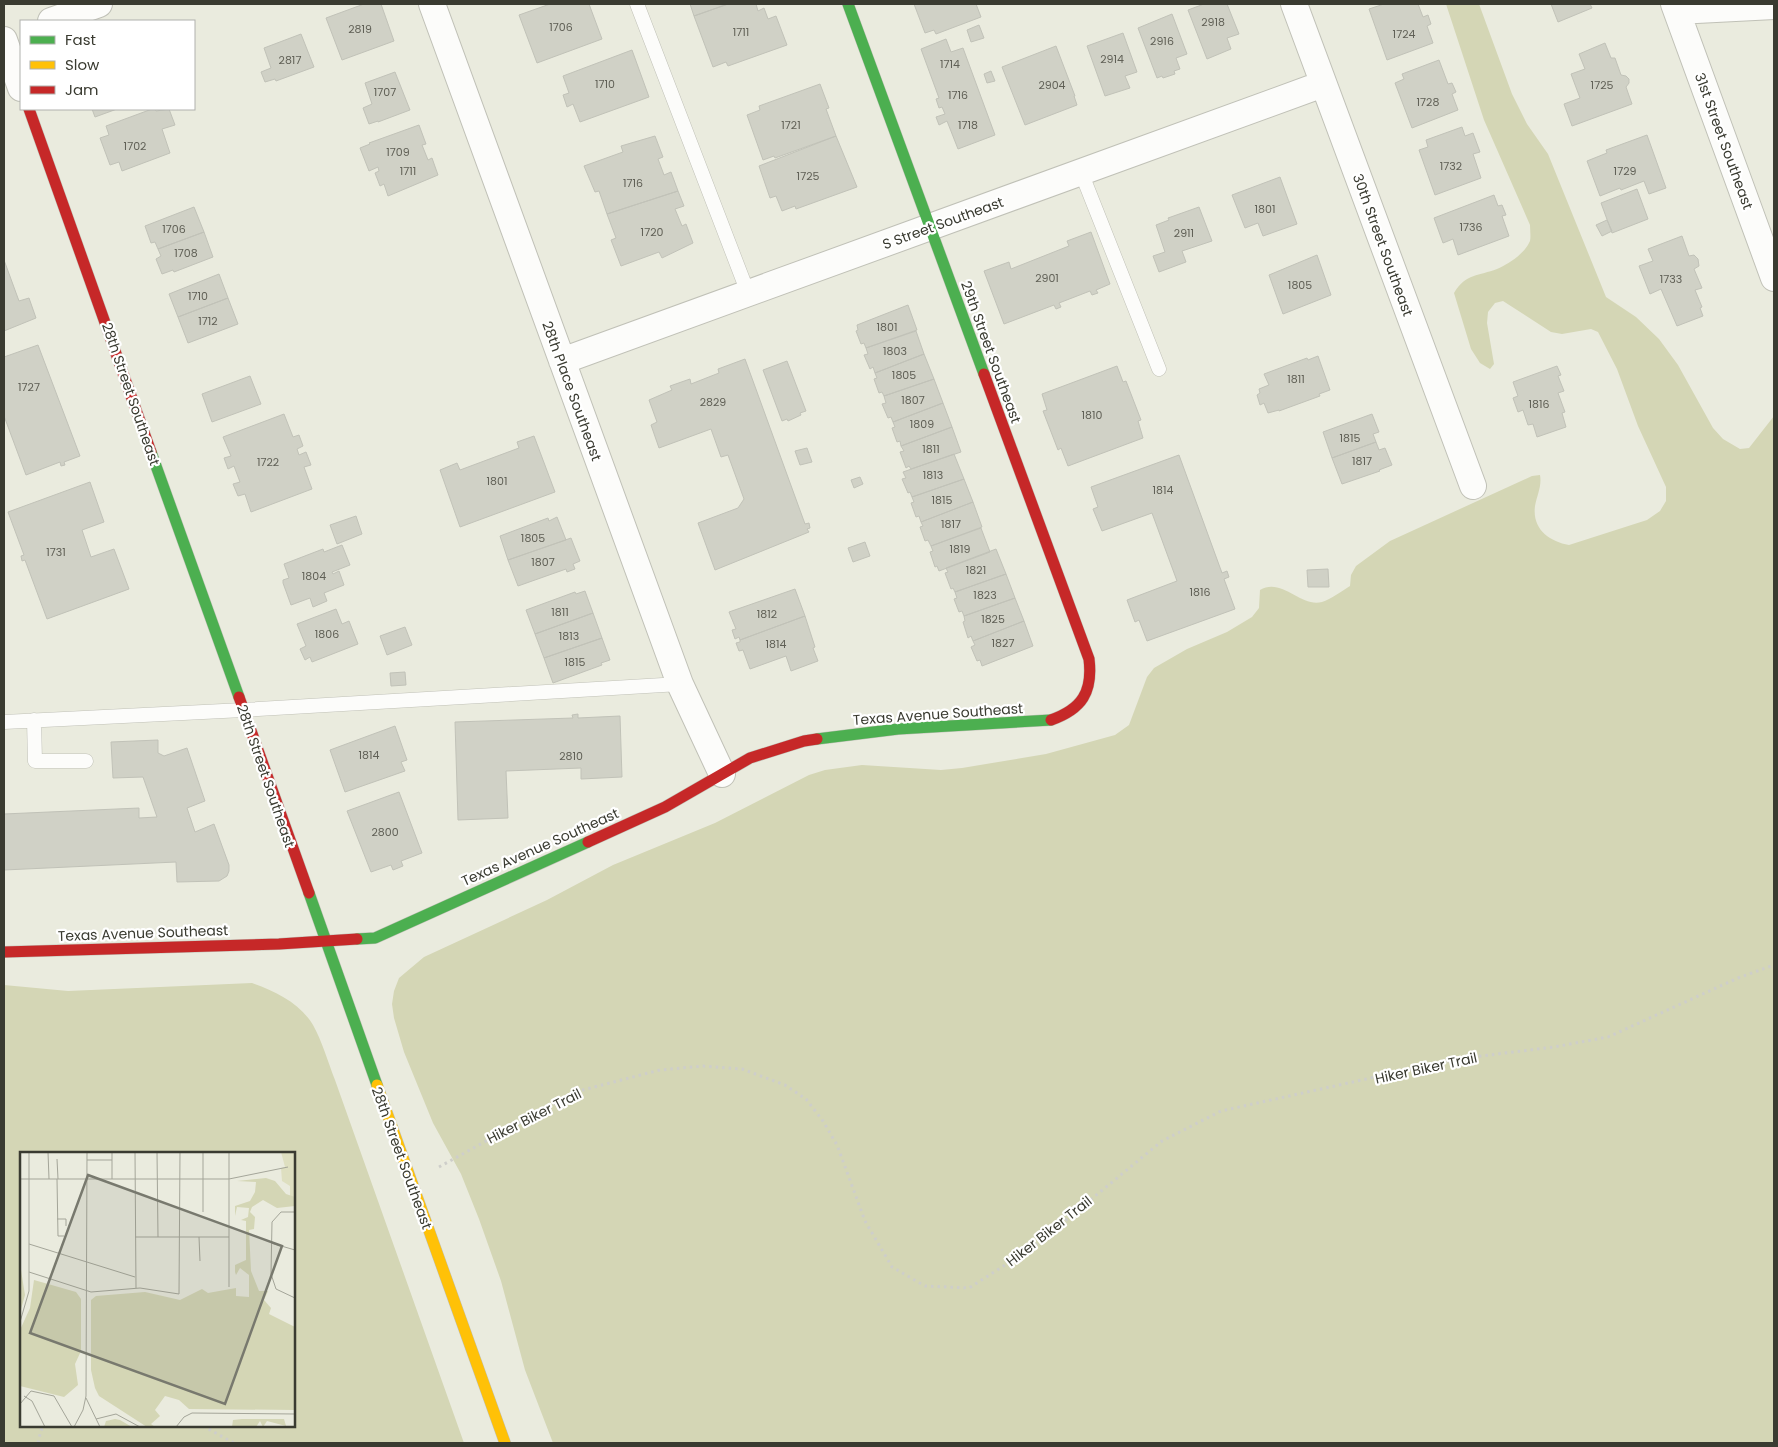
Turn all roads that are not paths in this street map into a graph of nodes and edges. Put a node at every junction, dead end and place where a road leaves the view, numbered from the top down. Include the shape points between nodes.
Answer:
1 (100, 4) edge
2 (432, 4) edge
3 (638, 4) edge
4 (848, 4) edge
5 (1294, 4) edge
6 (1774, 6) edge
7 (1676, 7) edge
8 (54, 20) edge
9 (20, 32) edge
10 (4, 39) edge
11 (1323, 84) junction
12 (20, 85) edge
13 (29, 110) edge
14 (1080, 172) junction
15 (930, 227) junction
16 (1774, 278) edge
17 (748, 293) junction
18 (562, 361) junction
19 (1159, 369) dead end
20 (1473, 486) dead end
21 (680, 684) junction
22 (1075, 707) joint
23 (243, 710) junction
24 (34, 720) junction
25 (4, 722) edge
26 (86, 761) dead end
27 (722, 774) junction
28 (325, 942) junction
29 (4, 952) edge
30 (505, 1443) edge

1 - 8 street
2 - 18 street, 28th Place Southeast
3 - 17 lane
4 - 15 street, 29th Street Southeast
5 - 11 street, 30th Street Southeast
6 - 7 street
7 - 16 street, 31st Street Southeast
9 - 10 street
10 - 12 street
11 - 14 street, S Street Southeast
11 - 20 street, 30th Street Southeast
13 - 23 street, 28th Street Southeast
14 - 15 street, S Street Southeast
14 - 19 lane
15 - 17 street, S Street Southeast
15 - 22 street, 29th Street Southeast via 1089,659 1091,685
17 - 18 street, S Street Southeast
18 - 21 street, 28th Place Southeast
21 - 23 lane
21 - 27 street, 28th Place Southeast
22 - 27 street, Texas Avenue Southeast via 1047,721 898,729 804,741 750,758
23 - 24 lane
23 - 28 street, 28th Street Southeast
24 - 25 lane
24 - 26 lane via 35,761
27 - 28 street, Texas Avenue Southeast via 664,807 375,938
28 - 29 street, Texas Avenue Southeast
28 - 30 street, 28th Street Southeast

